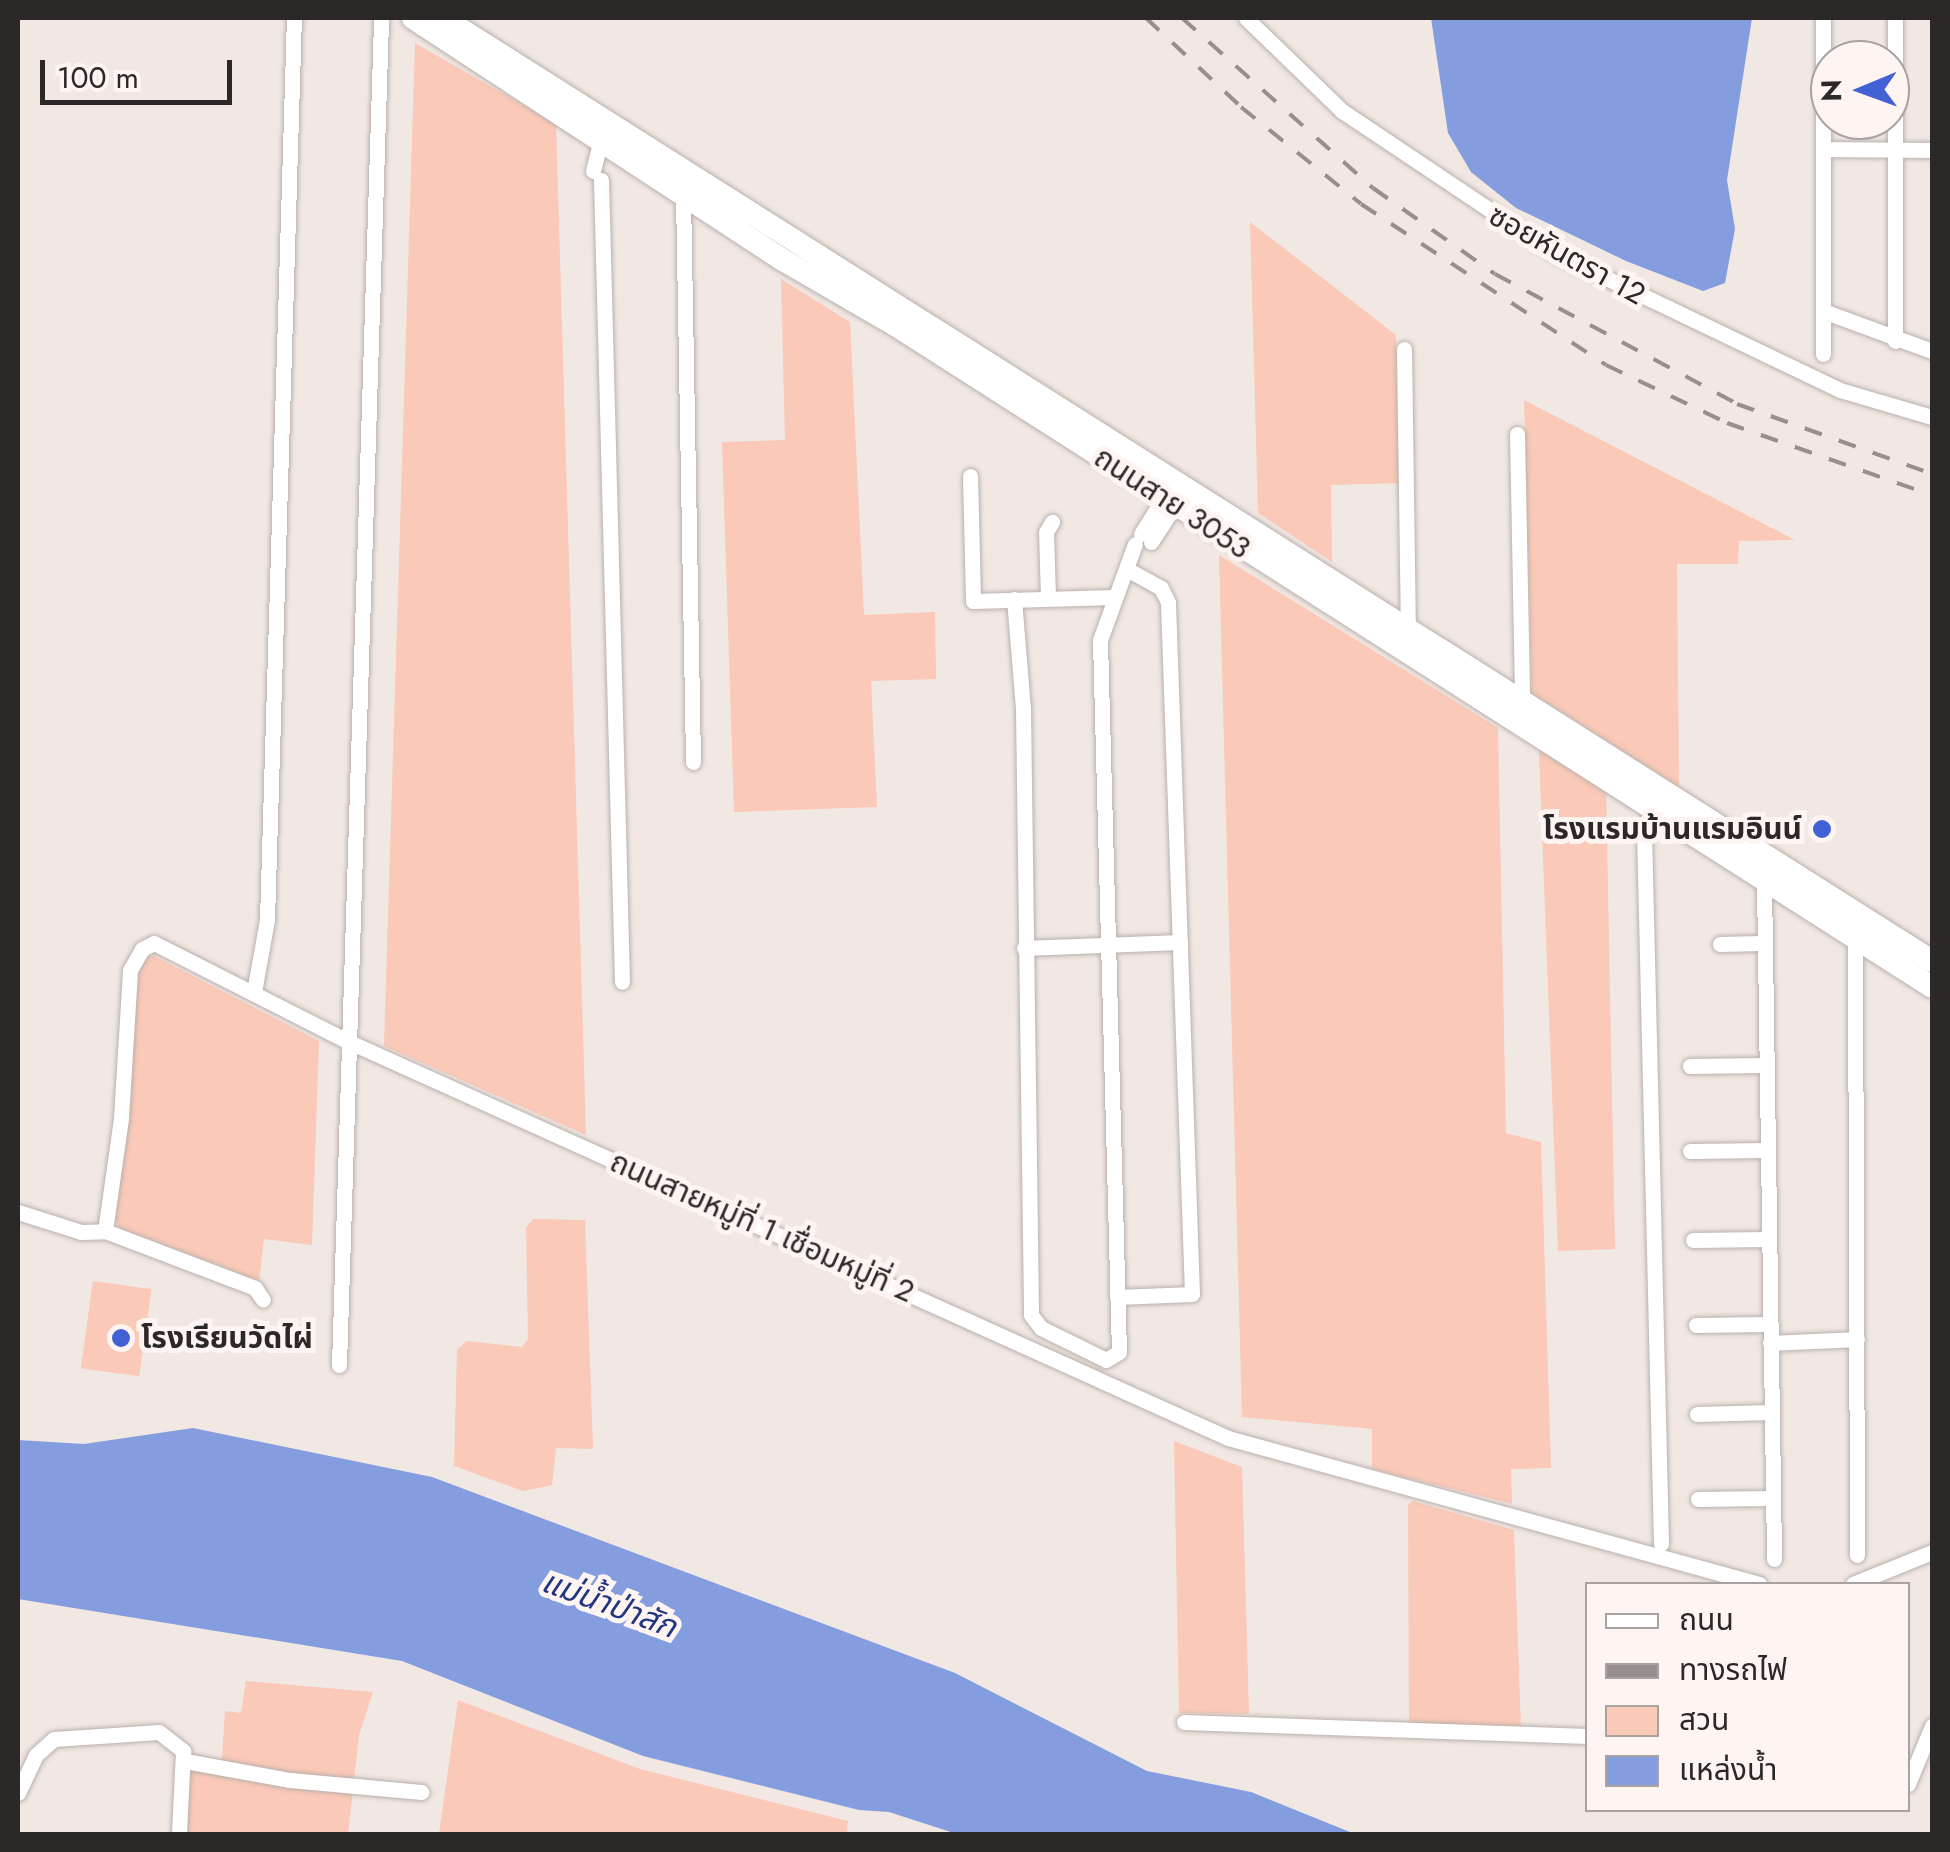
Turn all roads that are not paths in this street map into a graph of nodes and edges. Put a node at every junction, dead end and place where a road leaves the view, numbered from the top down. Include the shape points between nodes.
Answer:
1 (294, 18) edge
2 (381, 18) edge
3 (413, 18) edge
4 (443, 18) edge
5 (1246, 18) edge
6 (1823, 18) edge
7 (1895, 18) edge
8 (605, 141) junction
9 (1823, 150) junction
10 (1895, 150) junction
11 (1932, 150) edge
12 (683, 194) junction
13 (837, 280) junction
14 (1823, 310) junction
15 (1895, 341) junction
16 (1404, 349) dead end
17 (1932, 351) edge
18 (1823, 354) dead end
19 (1932, 416) edge
20 (1518, 434) dead end
21 (970, 476) dead end
22 (1170, 501) junction
23 (1052, 522) dead end
24 (1130, 566) junction
25 (1115, 596) junction
26 (1048, 598) junction
27 (1014, 600) junction
28 (1408, 632) junction
29 (1522, 705) junction
30 (693, 762) dead end
31 (1652, 809) junction
32 (1764, 882) junction
33 (1855, 927) junction
34 (1180, 942) junction
35 (1762, 943) junction
36 (1720, 944) dead end
37 (1104, 945) junction
38 (1024, 948) junction
39 (1932, 961) edge
40 (622, 982) dead end
41 (1932, 987) edge
42 (254, 992) junction
43 (346, 1040) junction
44 (1764, 1064) junction
45 (1690, 1066) dead end
46 (1766, 1150) junction
47 (1690, 1151) dead end
48 (18, 1212) edge
49 (104, 1231) junction
50 (1768, 1239) junction
51 (1693, 1240) dead end
52 (1117, 1297) junction
53 (263, 1300) dead end
54 (1769, 1324) junction
55 (1696, 1326) dead end
56 (1857, 1340) junction
57 (1770, 1343) junction
58 (339, 1365) dead end
59 (1771, 1412) junction
60 (1698, 1414) dead end
61 (1773, 1498) junction
62 (1698, 1500) dead end
63 (1661, 1544) dead end
64 (1932, 1552) edge
65 (1857, 1555) dead end
66 (1774, 1559) dead end
67 (1752, 1582) edge
68 (1857, 1582) edge
69 (1184, 1722) dead end
70 (1932, 1726) edge
71 (1585, 1736) edge
72 (184, 1762) junction
73 (1910, 1779) edge
74 (422, 1792) dead end
75 (18, 1793) edge
76 (179, 1834) edge

1 - 42 street via 267,920
2 - 43 street
3 - 8 main road, ถนนสาย 3053
4 - 13 main road, ถนนสาย 3053
5 - 19 street, ซอยหันตรา 12 via 1342,111 1556,254 1840,390
6 - 9 street
7 - 10 street
8 - 12 main road, ถนนสาย 3053
8 - 40 street via 597,179
9 - 10 street
9 - 14 street
10 - 11 street
10 - 15 street
12 - 13 main road, ถนนสาย 3053
12 - 30 street
13 - 22 main road, ถนนสาย 3053 via 973,387
13 - 28 main road, ถนนสาย 3053
14 - 15 street
14 - 18 street
15 - 17 street
16 - 28 street
20 - 29 street
21 - 27 street via 973,600
22 - 24 street
22 - 31 main road, ถนนสาย 3053
23 - 26 street via 1046,532
24 - 25 street
24 - 34 street via 1168,602
25 - 26 street
25 - 37 street via 1100,640
26 - 27 street
27 - 38 street
28 - 29 main road, ถนนสาย 3053
29 - 33 main road, ถนนสาย 3053
31 - 32 main road, ถนนสาย 3053
31 - 63 street via 1644,832
32 - 33 main road, ถนนสาย 3053
32 - 35 street
33 - 39 main road, ถนนสาย 3053
33 - 41 main road, ถนนสาย 3053
33 - 56 street
34 - 37 street
34 - 52 street via 1192,1294
35 - 36 street
35 - 44 street
37 - 38 street
37 - 52 street
38 - 52 street via 1032,1315 1040,1328 1114,1358
42 - 43 street, ถนนสายหมู่ที่ 1 เชื่อมหมู่ที่ 2
42 - 49 street, ถนนสายหมู่ที่ 1 เชื่อมหมู่ที่ 2 via 154,943 142,949 130,970 121,1118
43 - 58 street
43 - 67 street, ถนนสายหมู่ที่ 1 เชื่อมหมู่ที่ 2 via 1228,1438
44 - 45 street
44 - 46 street
46 - 47 street
46 - 50 street
48 - 49 street via 81,1232
49 - 53 street via 255,1288
50 - 51 street
50 - 54 street
54 - 55 street
54 - 57 street
56 - 57 street
56 - 65 street
57 - 59 street
59 - 60 street
59 - 61 street
61 - 62 street
61 - 66 street
64 - 68 street
69 - 71 street
70 - 73 street
72 - 74 street
72 - 75 street via 176,1742 159,1732 65,1734 45,1744
72 - 76 street

